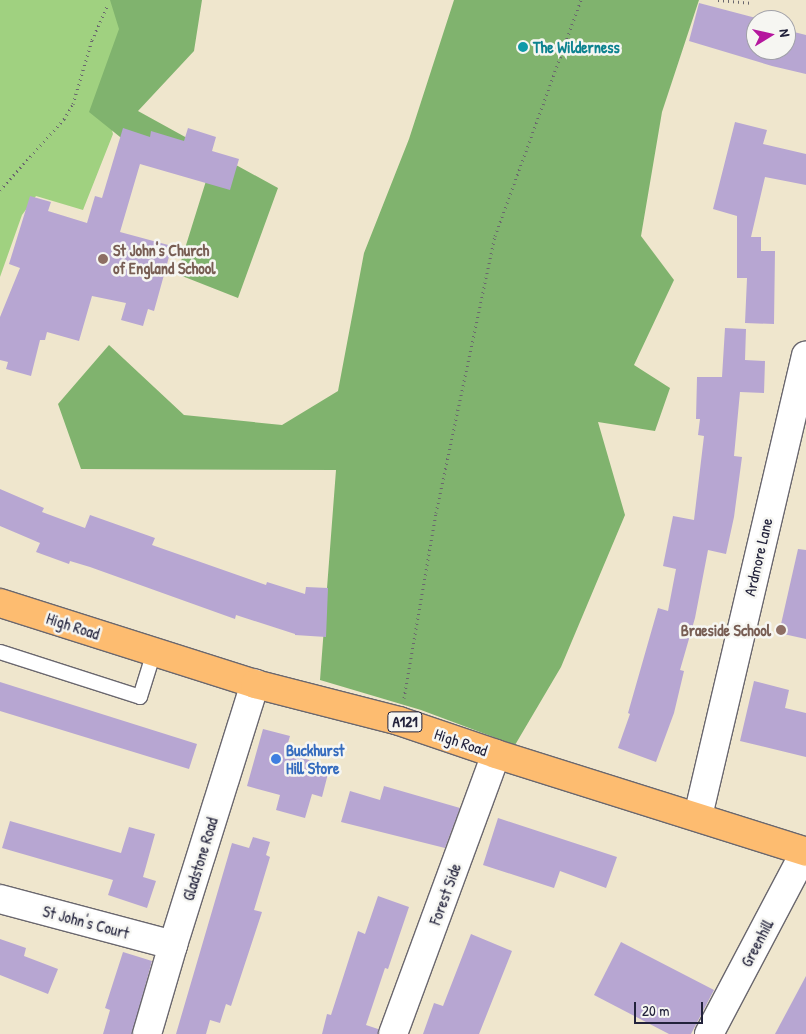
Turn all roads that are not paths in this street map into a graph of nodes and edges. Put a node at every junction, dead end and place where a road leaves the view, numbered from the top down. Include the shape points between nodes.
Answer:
1 (806, 356) edge
2 (801, 394) edge
3 (0, 603) edge
4 (0, 652) edge
5 (154, 652) junction
6 (255, 684) junction
7 (496, 754) junction
8 (698, 816) junction
9 (805, 852) edge
10 (0, 899) edge
11 (172, 945) junction
12 (147, 1034) edge
13 (393, 1034) edge
14 (709, 1034) edge

1 - 2 street, Ardmore Lane
2 - 8 street, Ardmore Lane
3 - 5 main road, High Road / A121
4 - 5 lane via 140,697
5 - 6 main road, High Road / A121
6 - 7 main road, High Road / A121 via 400,720
6 - 11 street, Gladstone Road
7 - 8 main road, High Road / A121
7 - 13 street, Forest Side
8 - 9 main road, High Road / A121
9 - 14 street, Greenhill
10 - 11 street, St John's Court
11 - 12 street, Gladstone Road

